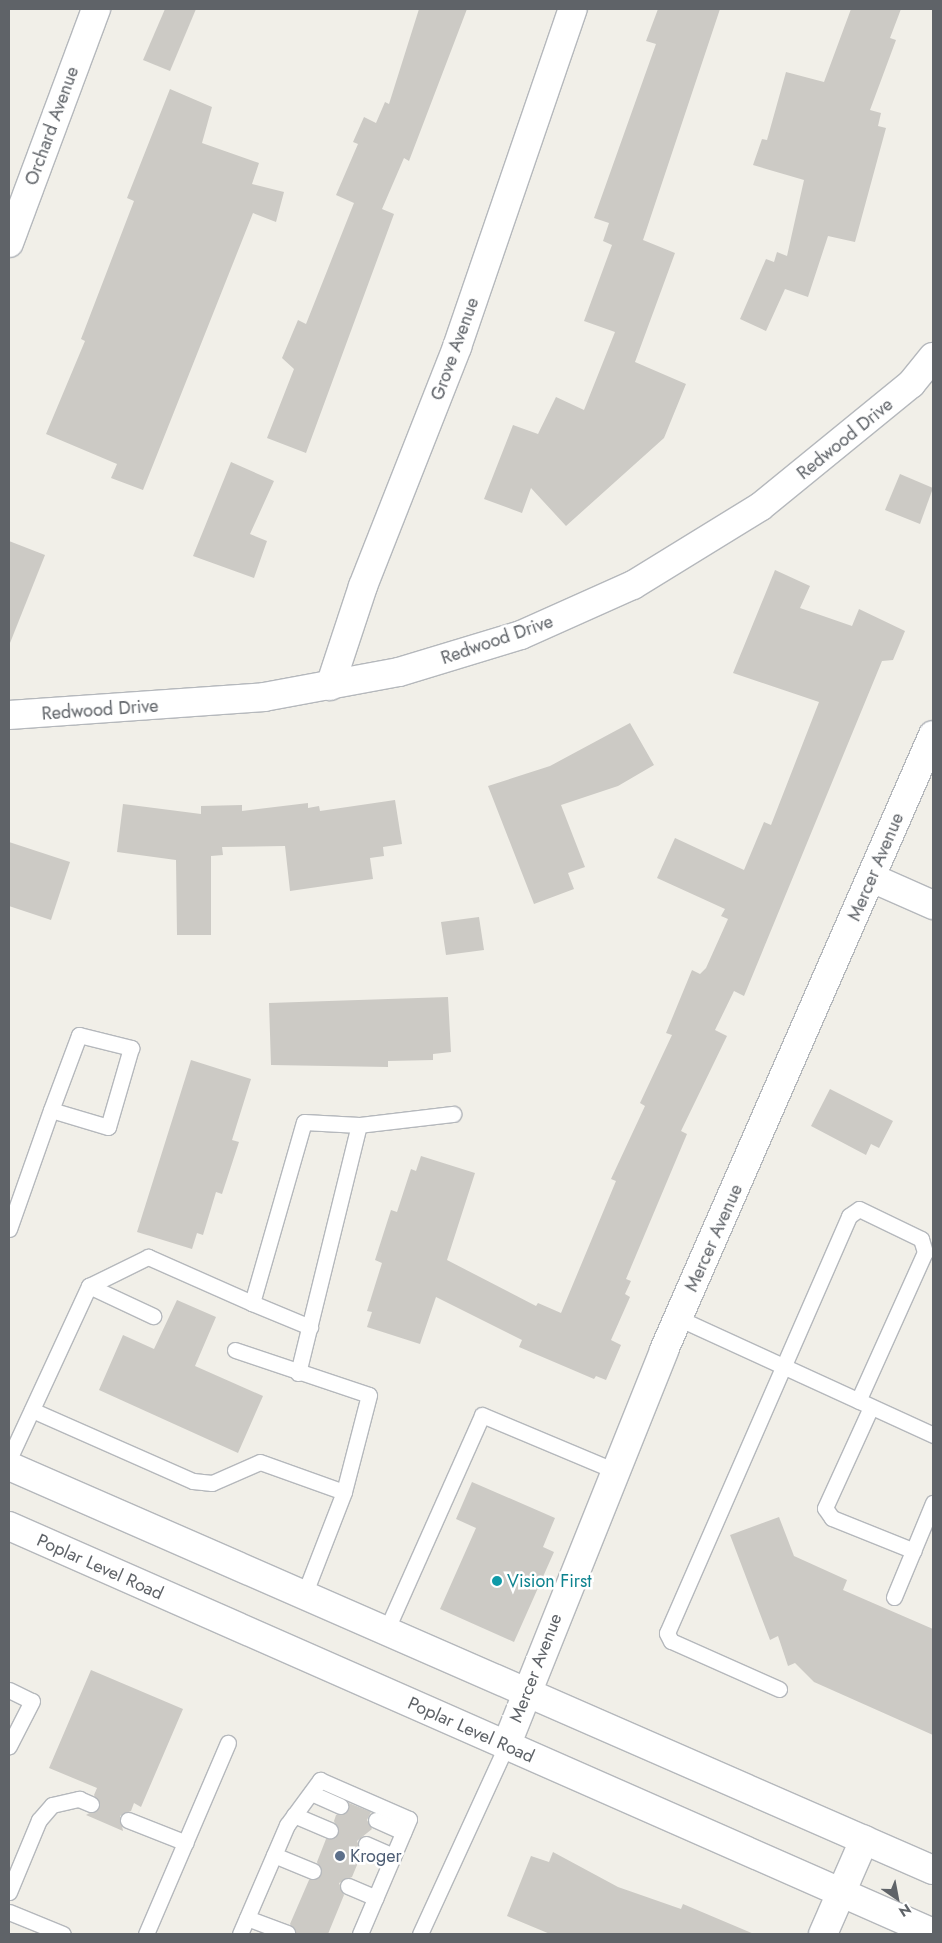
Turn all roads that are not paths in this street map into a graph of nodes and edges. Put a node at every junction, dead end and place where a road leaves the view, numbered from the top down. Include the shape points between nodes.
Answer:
1 (96, 9) edge
2 (573, 9) edge
3 (9, 243) edge
4 (933, 357) edge
5 (330, 686) junction
6 (9, 715) edge
7 (933, 735) edge
8 (872, 878) junction
9 (933, 905) edge
10 (51, 1110) junction
11 (453, 1114) dead end
12 (359, 1125) junction
13 (9, 1229) edge
14 (89, 1286) junction
15 (252, 1303) junction
16 (153, 1316) dead end
17 (678, 1318) junction
18 (310, 1326) junction
19 (235, 1350) dead end
20 (782, 1366) junction
21 (298, 1373) junction
22 (865, 1404) junction
23 (32, 1410) junction
24 (933, 1435) edge
25 (9, 1459) edge
26 (9, 1466) edge
27 (615, 1471) junction
28 (344, 1492) junction
29 (933, 1503) edge
30 (9, 1526) edge
31 (914, 1550) junction
32 (304, 1594) junction
33 (894, 1597) dead end
34 (386, 1631) junction
35 (779, 1689) dead end
36 (9, 1690) edge
37 (526, 1692) junction
38 (228, 1743) dead end
39 (9, 1746) edge
40 (506, 1746) junction
41 (311, 1793) junction
42 (91, 1804) dead end
43 (340, 1806) dead end
44 (294, 1815) junction
45 (128, 1820) dead end
46 (376, 1820) dead end
47 (330, 1830) dead end
48 (403, 1832) junction
49 (864, 1840) junction
50 (186, 1843) junction
51 (366, 1844) dead end
52 (274, 1855) junction
53 (393, 1856) junction
54 (933, 1870) edge
55 (313, 1871) dead end
56 (348, 1886) dead end
57 (9, 1892) edge
58 (841, 1892) junction
59 (376, 1898) junction
60 (9, 1912) edge
61 (247, 1918) junction
62 (286, 1933) edge
63 (933, 1933) edge
64 (63, 1934) edge
65 (146, 1934) edge
66 (240, 1934) edge
67 (360, 1934) edge
68 (420, 1934) edge
69 (822, 1934) edge

1 - 3 street, Orchard Avenue
2 - 5 street, Grove Avenue via 456,347 363,586
4 - 5 street, Redwood Drive via 912,384 760,508 633,585 521,635 399,672
5 - 6 street, Redwood Drive via 170,706
7 - 8 street, Mercer Avenue
8 - 9 street
8 - 17 street, Mercer Avenue
10 - 10 lane via 79,1035 131,1048 108,1127
10 - 13 lane
11 - 12 lane
12 - 15 lane via 304,1122
12 - 18 lane
14 - 15 lane via 148,1257
14 - 16 lane
14 - 23 lane
15 - 18 lane
17 - 20 lane
17 - 27 street, Mercer Avenue
18 - 21 lane
19 - 21 lane
20 - 22 lane
20 - 22 lane via 848,1216 859,1209 921,1239 925,1252
20 - 35 lane via 667,1634 671,1641
21 - 28 lane via 369,1396
22 - 24 lane
22 - 31 lane via 825,1508 832,1518
23 - 25 lane
23 - 28 lane via 193,1482 212,1483 240,1474 260,1462
26 - 32 street
27 - 34 lane via 482,1416
27 - 37 street, Mercer Avenue
28 - 32 lane
29 - 31 lane
30 - 40 street, Poplar Level Road
31 - 33 lane
32 - 34 street
34 - 37 street
36 - 39 lane via 32,1701
37 - 40 street, Mercer Avenue
37 - 49 street
38 - 50 lane
40 - 58 street, Poplar Level Road
40 - 68 lane
41 - 43 lane
41 - 44 lane
41 - 48 lane via 320,1780 408,1819
42 - 57 lane via 79,1799 52,1805 39,1820
44 - 47 lane
44 - 52 lane
45 - 50 lane
46 - 48 lane
48 - 53 lane
49 - 54 street
49 - 58 street
50 - 65 lane
51 - 53 lane
52 - 55 lane
52 - 61 lane
53 - 59 lane
56 - 59 lane
58 - 63 street, Poplar Level Road
58 - 69 street
59 - 67 lane
60 - 64 lane
61 - 62 lane
61 - 66 lane

